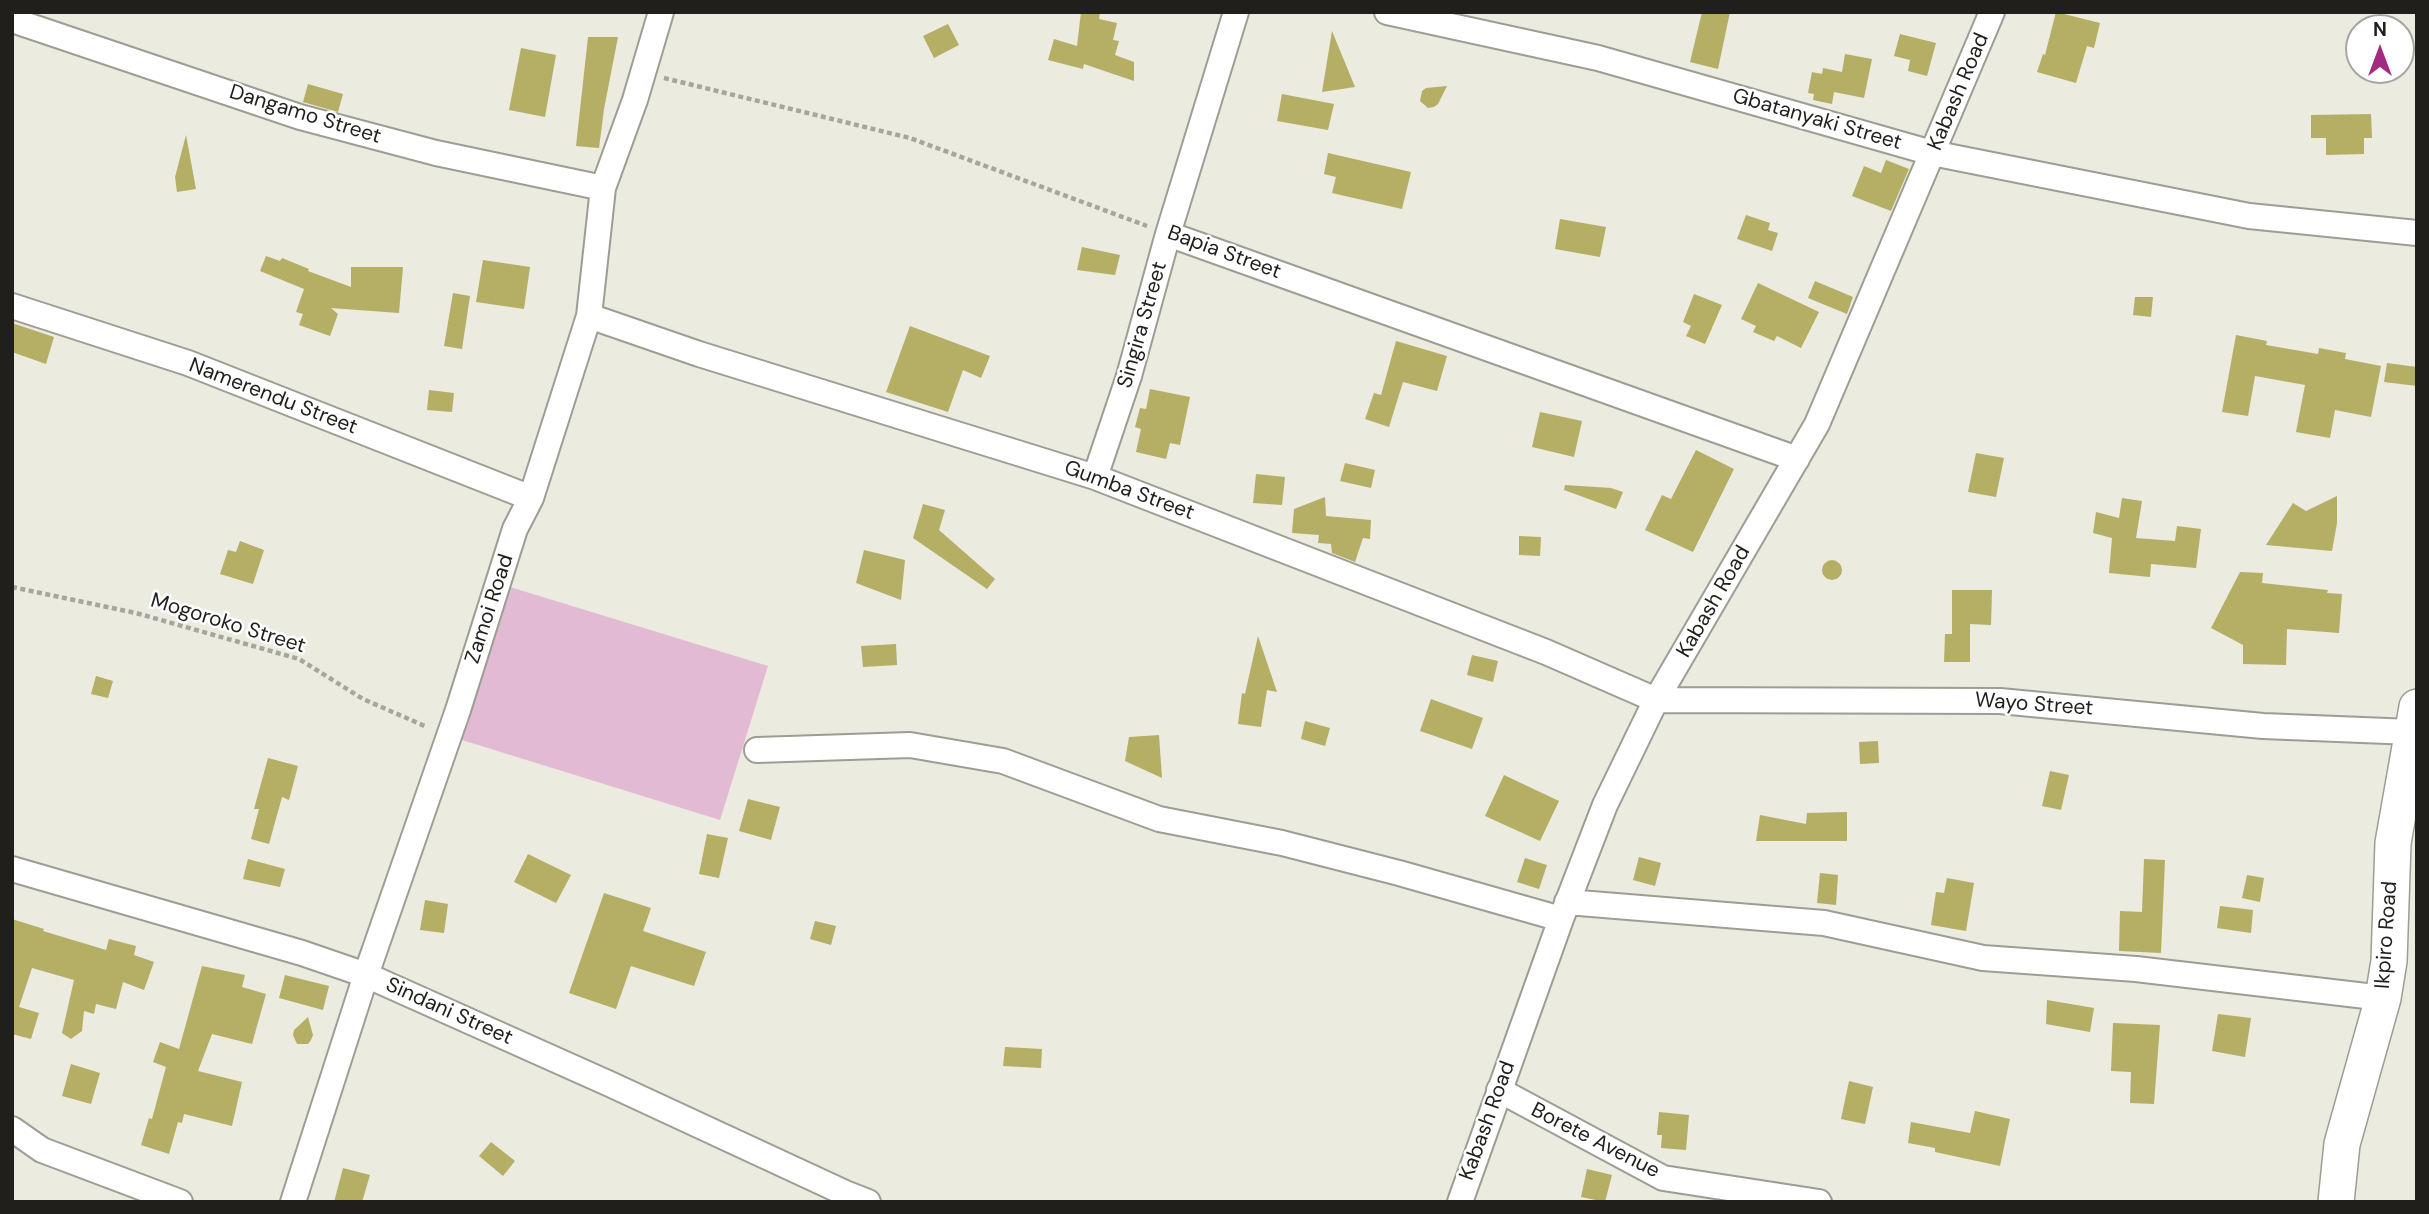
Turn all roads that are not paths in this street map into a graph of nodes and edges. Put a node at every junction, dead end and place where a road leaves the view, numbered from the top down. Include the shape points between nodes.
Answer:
1 (661, 12) edge
2 (1236, 12) edge
3 (1387, 12) edge
4 (1992, 12) edge
5 (12, 20) edge
6 (1933, 153) junction
7 (604, 188) junction
8 (2417, 233) edge
9 (1168, 234) junction
10 (12, 306) edge
11 (589, 316) junction
12 (1797, 459) junction
13 (1095, 477) junction
14 (531, 498) junction
15 (1656, 700) junction
16 (2414, 720) edge
17 (757, 750) dead end
18 (12, 869) edge
19 (1564, 911) junction
20 (366, 975) junction
21 (2383, 998) junction
22 (1499, 1090) junction
23 (12, 1129) edge
24 (180, 1202) edge
25 (293, 1202) edge
26 (868, 1202) edge
27 (1460, 1202) edge
28 (1819, 1202) edge
29 (2336, 1202) edge

1 - 7 street, Zamoi Road
2 - 9 street, Singira Street
3 - 6 street, Gbatanyaki Street via 1598,58
4 - 6 street, Kabash Road
5 - 7 street, Dangamo Street via 300,117 436,153
6 - 8 street, Gbatanyaki Street via 2249,216
6 - 12 street, Kabash Road via 1817,424
7 - 11 street, Zamoi Road
9 - 12 street, Bapia Street
9 - 13 street, Singira Street via 1129,376
10 - 14 street, Namerendu Street via 188,363
11 - 13 street, Gumba Street
11 - 14 street, Zamoi Road
12 - 15 street, Kabash Road
13 - 15 street, Gumba Street via 1533,647
14 - 20 street, Zamoi Road via 515,529
15 - 16 street, Wayo Street via 2000,701 2263,726
15 - 19 street, Kabash Road via 1605,805
16 - 21 street, Ikpiro Road via 2393,843 2389,961
17 - 19 street via 910,746 1003,761 1159,819 1282,843
18 - 20 street, Sindani Street
19 - 21 street via 1824,923 1983,958 2136,969
19 - 22 street, Kabash Road
20 - 25 street, Zamoi Road
20 - 26 street, Sindani Street
21 - 29 street, Ikpiro Road via 2342,1144
22 - 27 street, Kabash Road
22 - 28 street, Borete Avenue via 1663,1178
23 - 24 street via 43,1150

